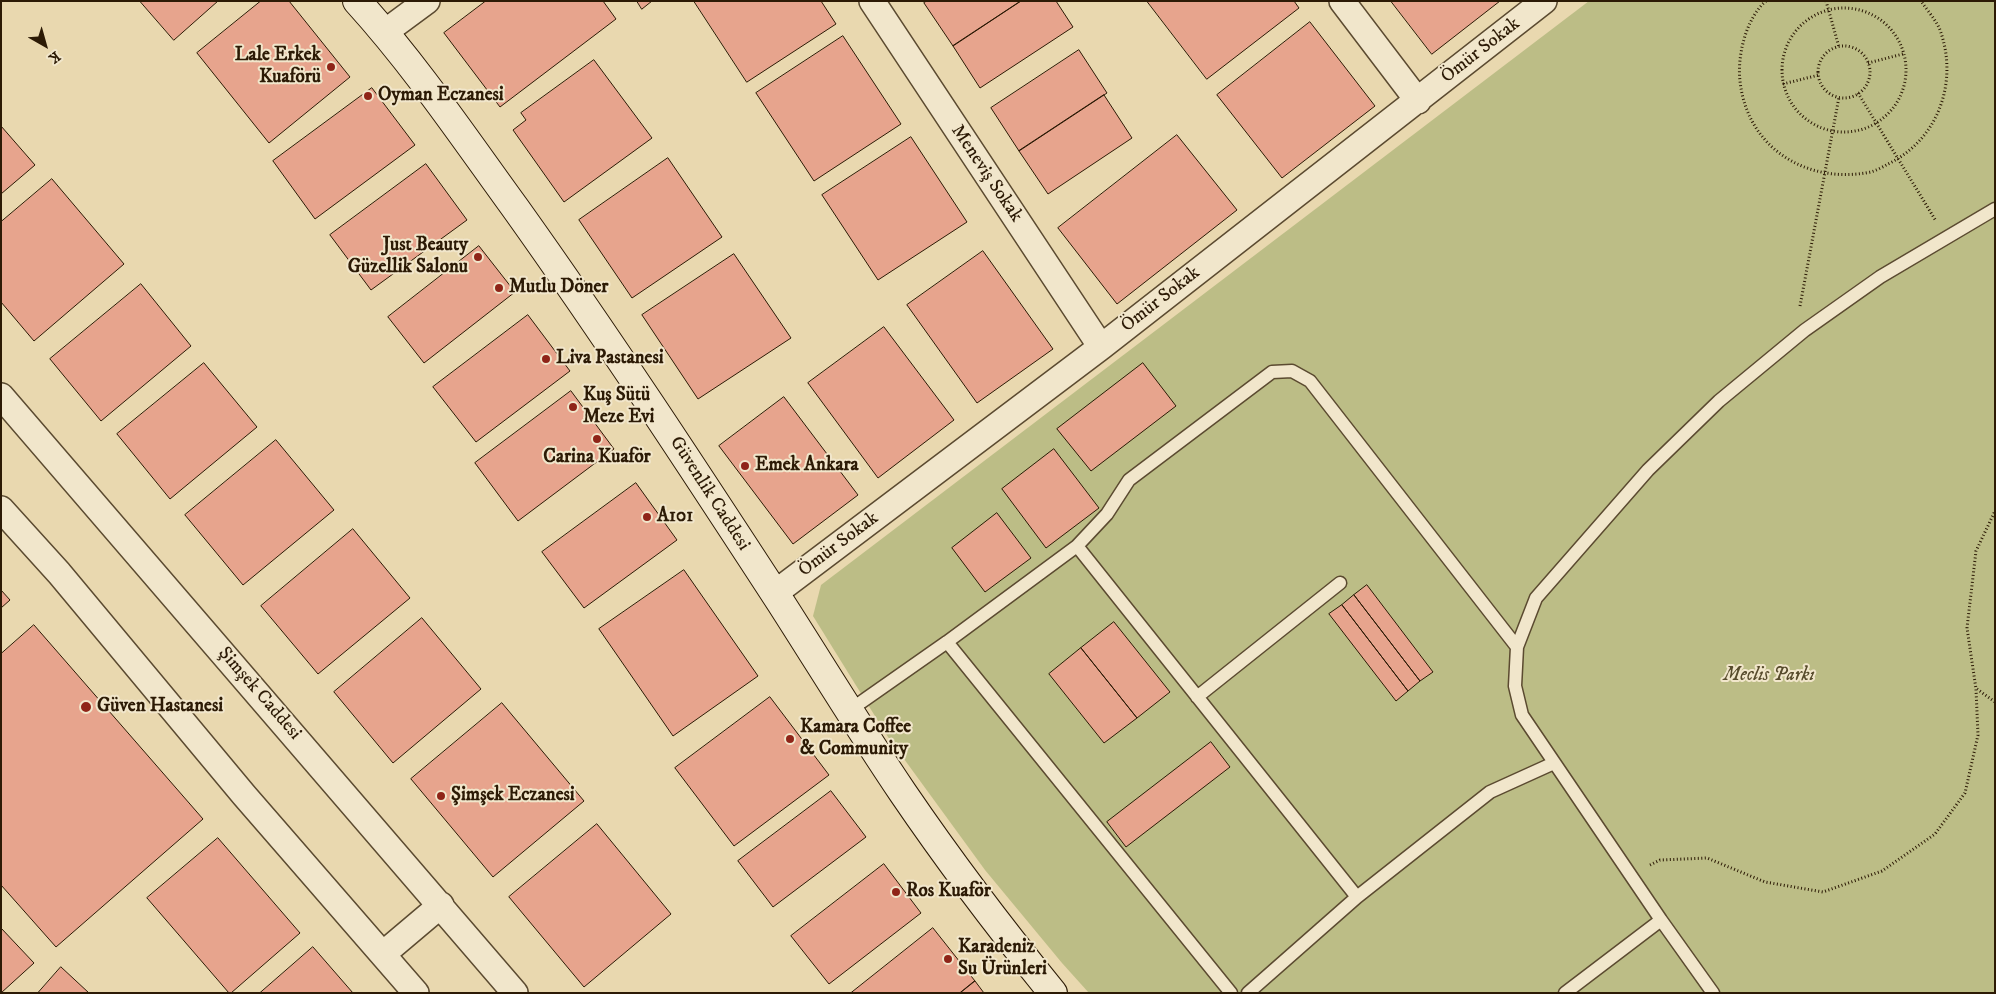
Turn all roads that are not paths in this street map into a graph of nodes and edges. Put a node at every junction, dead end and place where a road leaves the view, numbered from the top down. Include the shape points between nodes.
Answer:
1 (357, 1) edge
2 (427, 1) edge
3 (872, 1) edge
4 (1342, 1) edge
5 (1544, 1) edge
6 (385, 32) junction
7 (1418, 101) junction
8 (1995, 210) edge
9 (1101, 347) junction
10 (1, 396) edge
11 (1, 509) edge
12 (1077, 546) junction
13 (1340, 584) dead end
14 (774, 593) junction
15 (948, 642) junction
16 (1517, 647) junction
17 (1197, 697) junction
18 (850, 710) junction
19 (1554, 763) junction
20 (1357, 898) junction
21 (441, 905) junction
22 (1661, 920) junction
23 (383, 954) junction
24 (416, 993) edge
25 (515, 993) edge
26 (1053, 993) edge
27 (1231, 993) edge
28 (1248, 993) edge
29 (1565, 993) edge
30 (1713, 993) edge

1 - 6 main road, Güvenlik Caddesi
2 - 6 street
3 - 9 street, Meneviş Sokak
4 - 7 street
5 - 7 street, Ömür Sokak
6 - 14 main road, Güvenlik Caddesi via 552,260
7 - 9 street, Ömür Sokak
8 - 16 lane via 1880,277 1794,339 1719,401 1648,470 1536,598
9 - 14 street, Ömür Sokak
10 - 21 street, Şimşek Caddesi
11 - 23 street
12 - 15 lane
12 - 16 lane via 1107,514 1129,480 1272,372 1292,370 1310,381
12 - 17 lane
13 - 17 lane
14 - 18 main road, Güvenlik Caddesi
15 - 18 lane
15 - 27 lane
16 - 19 lane via 1515,686 1522,715
17 - 20 lane
18 - 26 main road, Güvenlik Caddesi via 903,792 996,922
19 - 20 lane via 1490,792
19 - 22 lane
20 - 28 lane
21 - 23 street
21 - 25 street, Şimşek Caddesi
22 - 29 lane
22 - 30 lane
23 - 24 street

